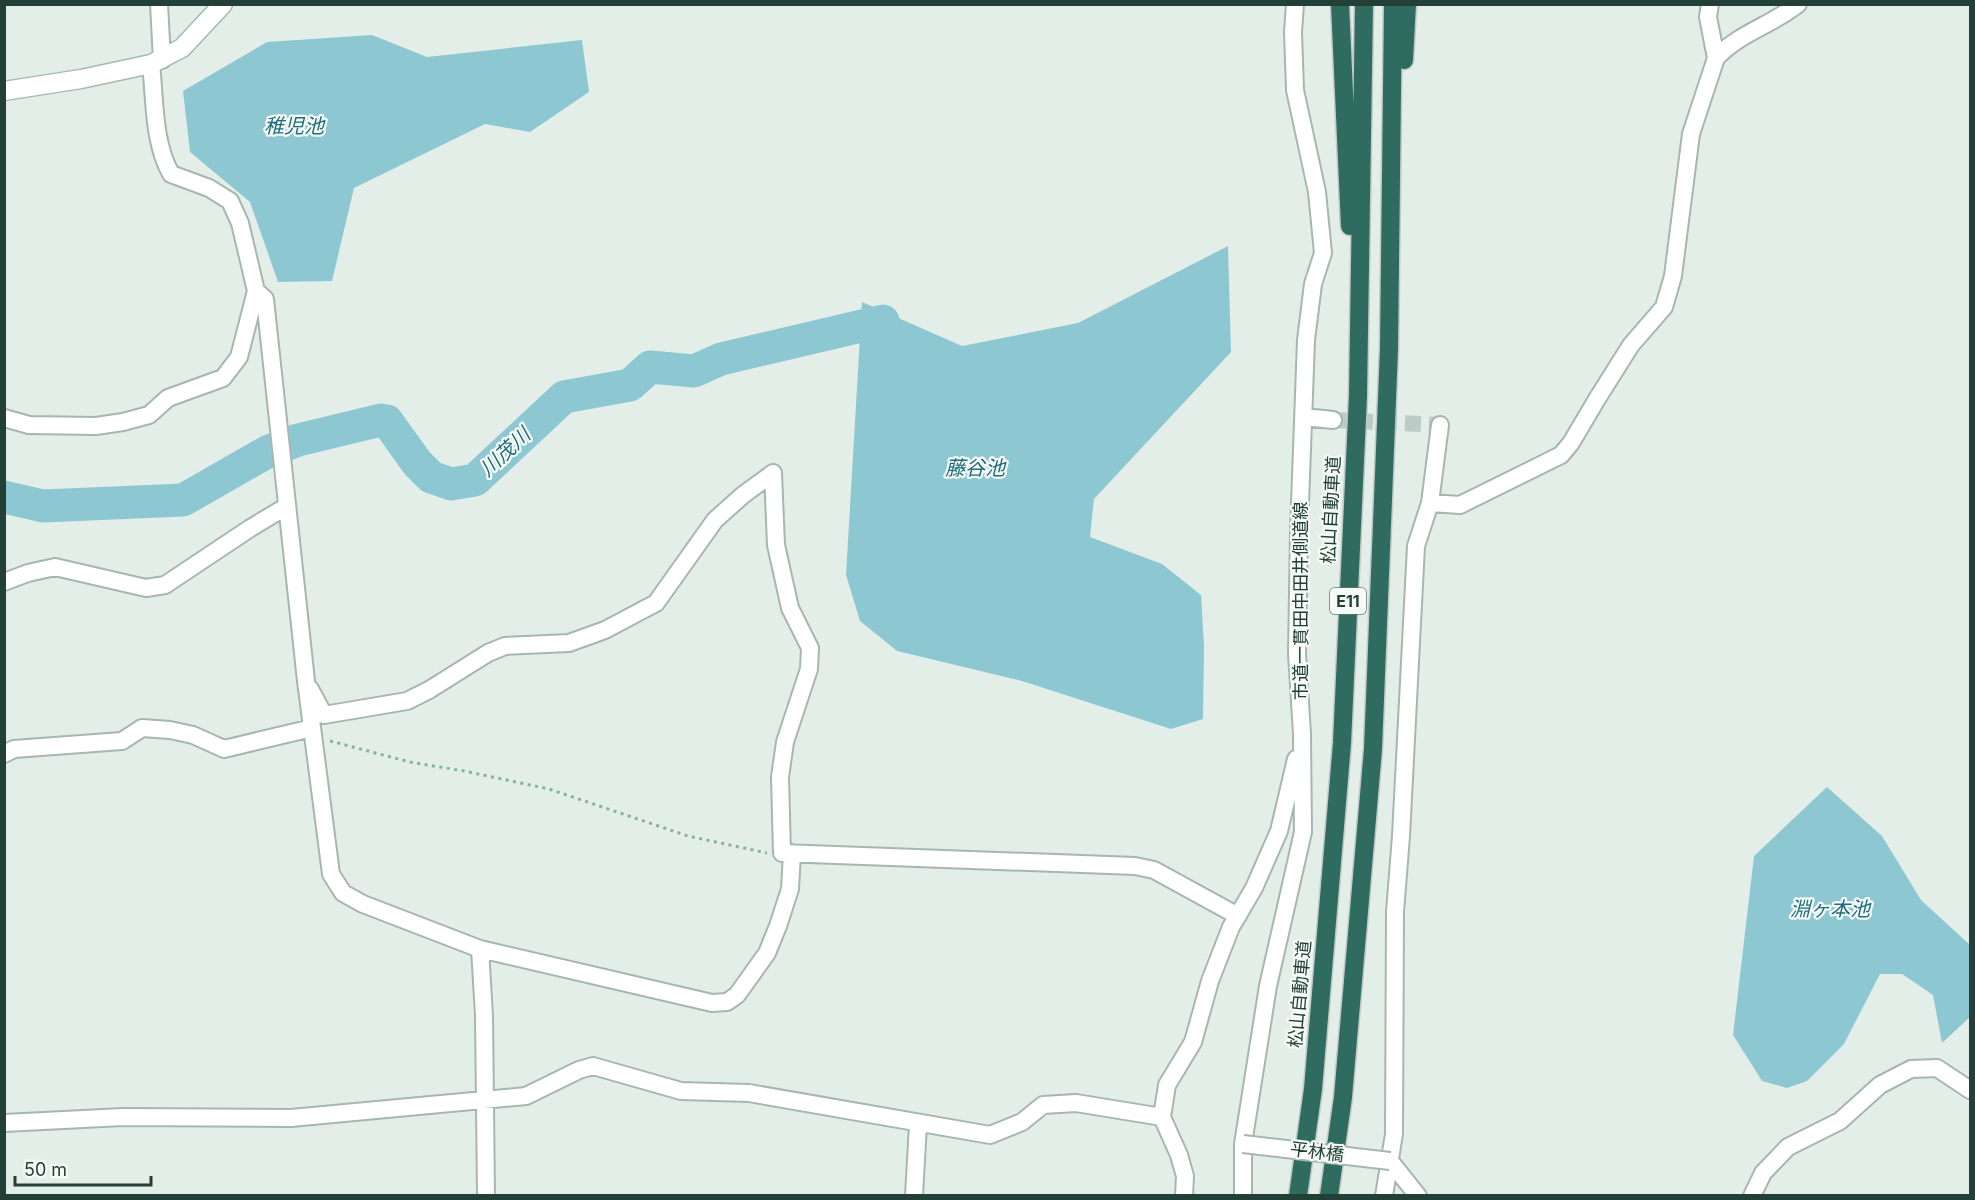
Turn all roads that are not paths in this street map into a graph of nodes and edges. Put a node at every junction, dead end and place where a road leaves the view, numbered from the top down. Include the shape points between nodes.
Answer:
1 (159, 4) edge
2 (223, 4) edge
3 (1295, 4) edge
4 (1340, 4) edge
5 (1364, 4) edge
6 (1393, 4) edge
7 (1407, 4) edge
8 (1710, 4) edge
9 (1797, 4) edge
10 (1716, 58) junction
11 (157, 62) junction
12 (4, 91) edge
13 (256, 291) junction
14 (1389, 349) junction
15 (1358, 396) junction
16 (1304, 417) junction
17 (4, 418) edge
18 (1333, 420) tunnel mouth
19 (1440, 425) dead end
20 (1430, 503) junction
21 (287, 507) junction
22 (4, 582) edge
23 (306, 681) junction
24 (312, 728) junction
25 (1302, 734) junction
26 (4, 754) edge
27 (787, 853) junction
28 (1238, 916) junction
29 (480, 949) junction
30 (1971, 1090) edge
31 (484, 1099) junction
32 (1162, 1117) junction
33 (4, 1123) edge
34 (918, 1124) junction
35 (1243, 1144) junction
36 (1390, 1161) junction
37 (486, 1196) edge
38 (914, 1196) edge
39 (1184, 1196) edge
40 (1243, 1196) edge
41 (1298, 1196) edge
42 (1329, 1196) edge
43 (1384, 1196) edge
44 (1418, 1196) edge
45 (1752, 1196) edge

1 - 11 street
2 - 11 street via 182,48
3 - 16 street, 市道一貫田中田井側道線 via 1295,90 1317,192 1323,253 1313,284 1306,339
4 - 15 highway
5 - 15 highway, 松山自動車道 / E11
6 - 14 highway, E11
7 - 14 highway
8 - 10 street via 1708,17
9 - 10 street
10 - 20 street via 1691,135 1673,276 1664,308 1631,345 1571,444 1560,455 1460,505
11 - 12 street
11 - 13 street via 159,141 164,161 171,174 209,188 230,201 240,223
13 - 17 street via 239,357 223,378 168,398 149,414 123,422 96,426 29,425
13 - 21 street via 265,299
14 - 42 highway, E11 via 1373,749 1343,1097
15 - 41 highway, 松山自動車道 / E11 via 1342,743 1313,1089
16 - 18 street
16 - 25 street, 市道一貫田中田井側道線 via 1297,654
19 - 20 street
20 - 36 street via 1416,546 1395,912 1394,1134
21 - 22 street via 165,585 146,588 55,567
21 - 23 street
23 - 24 street
23 - 27 street via 324,715 407,701 505,646 569,642 605,630 656,603 715,520 772,473 776,545 790,608 810,648 809,669 785,742 780,777
24 - 26 street via 224,749 193,735 142,728 122,741 14,749
24 - 29 street via 331,874 343,893
25 - 28 street via 1279,831
25 - 35 street, 市道一貫田中田井側道線 via 1303,832 1268,986
27 - 28 street via 1135,866 1154,870
27 - 29 street via 790,889 778,926 767,953 737,995 727,1002 712,1003
28 - 32 street via 1210,981 1193,1042 1167,1085
29 - 31 street
30 - 45 street via 1937,1068 1911,1069 1880,1085 1840,1121 1788,1147 1764,1173
31 - 33 street via 291,1118 123,1117
31 - 34 street via 526,1096 593,1066 681,1091 749,1093
31 - 37 street
32 - 34 street via 1076,1103 1043,1105 1022,1122 990,1135
32 - 39 street via 1185,1176
34 - 38 street
35 - 36 street, 平林橋, bridge
35 - 40 street, 市道一貫田中田井側道線
36 - 43 street
36 - 44 street

